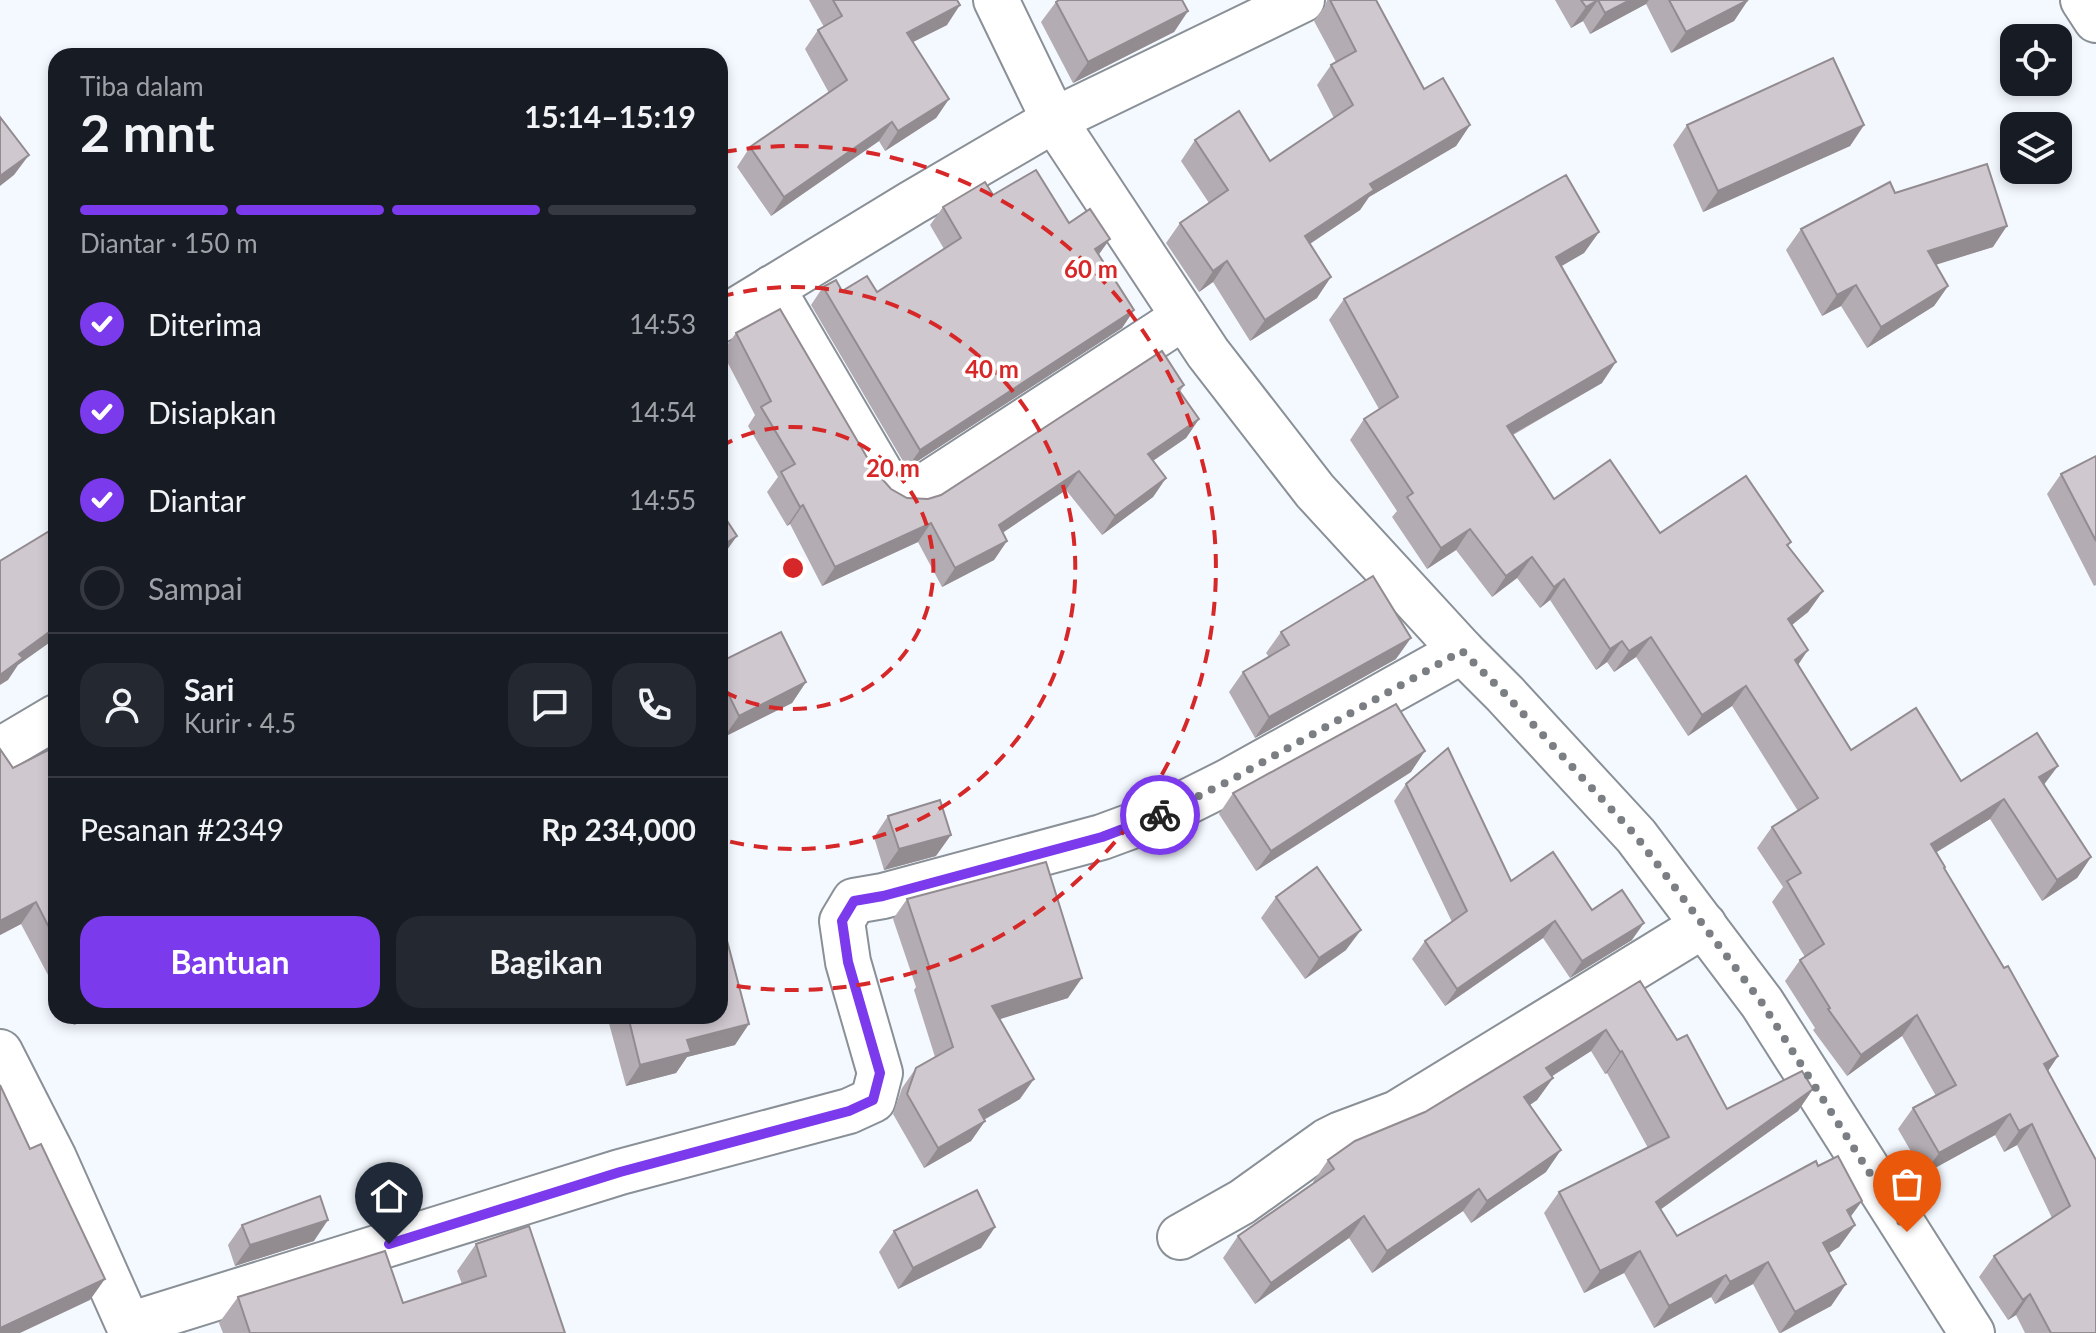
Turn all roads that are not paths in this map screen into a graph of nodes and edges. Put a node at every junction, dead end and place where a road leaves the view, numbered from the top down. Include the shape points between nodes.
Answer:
1 (996, 0) edge
2 (1302, 0) edge
3 (2083, 0) edge
4 (2096, 20) edge
5 (1054, 120) junction
6 (772, 288) junction
7 (728, 315) edge
8 (1184, 317) junction
9 (1462, 651) junction
10 (48, 722) edge
11 (0, 750) edge
12 (1704, 925) junction
13 (0, 1052) edge
14 (1180, 1237) dead end
15 (130, 1329) edge
16 (1972, 1333) edge

1 - 5 street
2 - 5 street
3 - 4 street
5 - 6 street
5 - 8 street
6 - 7 street
6 - 8 street via 883,477 899,493 914,493
8 - 9 street via 1315,491
9 - 12 street via 1636,836
9 - 15 street via 1159,816 1102,837 854,901 842,921 848,962 880,1073 873,1100 849,1111 620,1172
10 - 11 street
12 - 14 street via 1397,1113 1327,1141 1242,1202
12 - 16 street via 1762,1003
13 - 15 street

